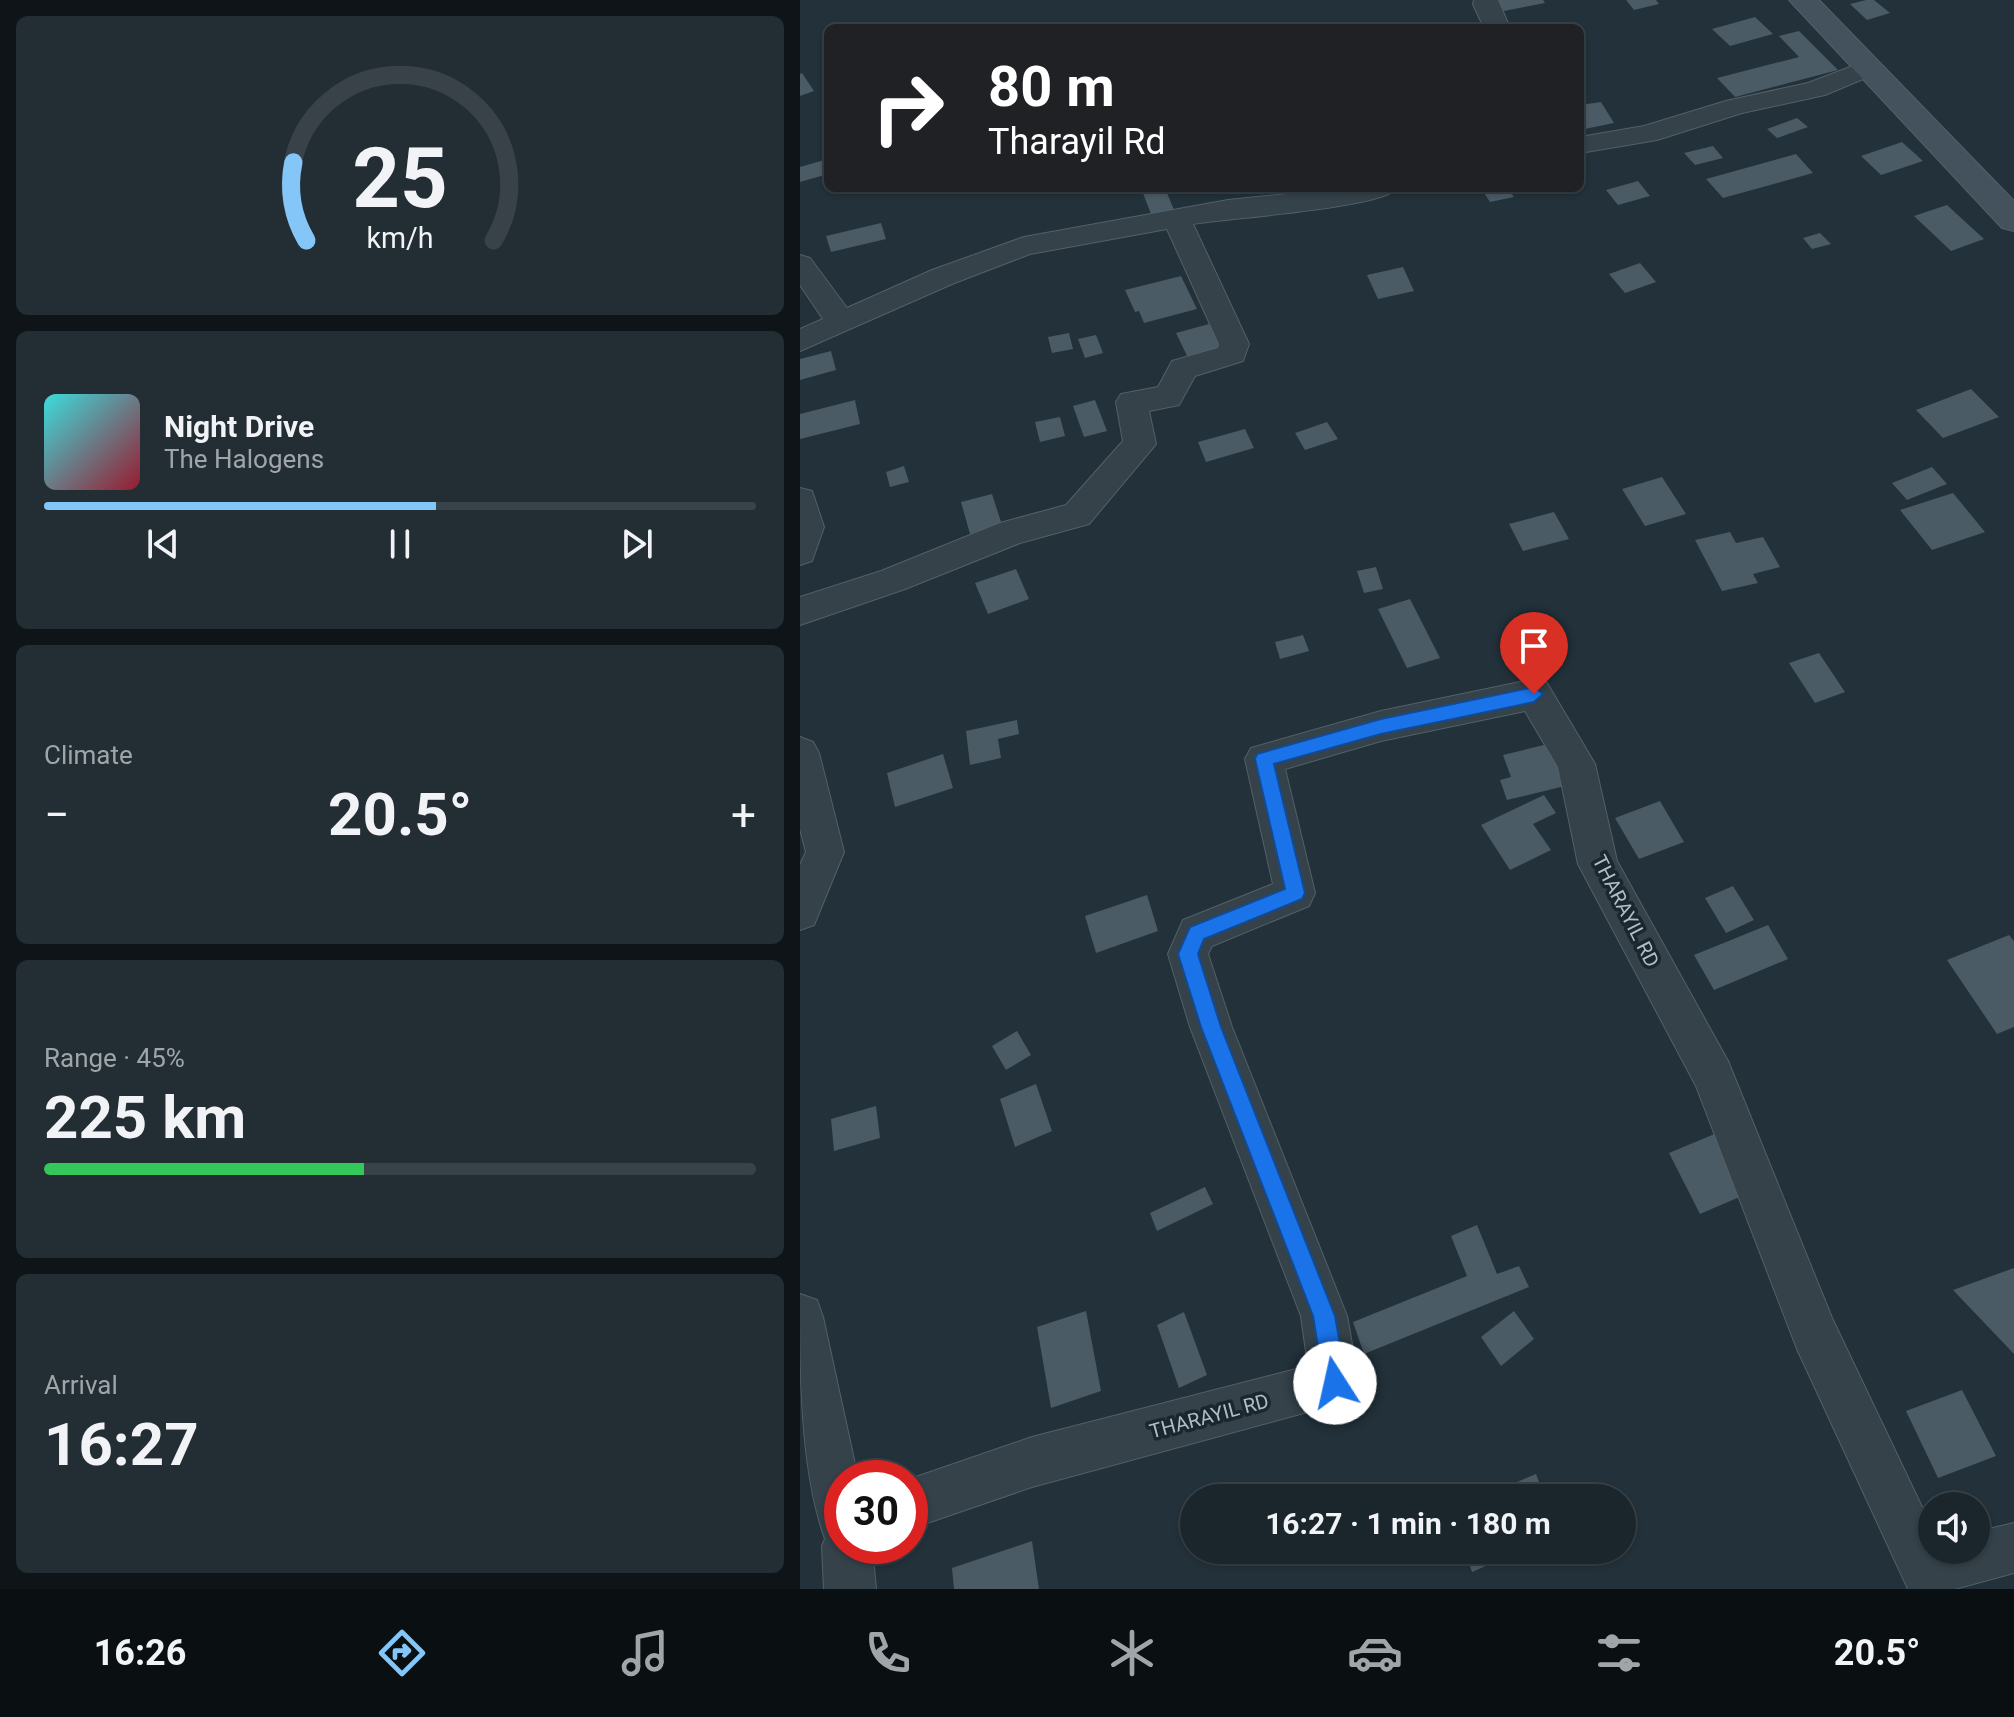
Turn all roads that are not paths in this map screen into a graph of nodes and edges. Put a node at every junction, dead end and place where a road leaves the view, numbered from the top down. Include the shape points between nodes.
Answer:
1 (1486, 0) edge
2 (1803, 0) edge
3 (1495, 24) edge
4 (1866, 69) junction
5 (1584, 144) edge
6 (1372, 192) edge
7 (1176, 218) junction
8 (2014, 221) edge
9 (800, 265) edge
10 (841, 323) junction
11 (800, 341) edge
12 (800, 500) edge
13 (800, 552) edge
14 (800, 611) edge
15 (800, 753) edge
16 (801, 907) edge
17 (800, 1317) edge
18 (829, 1460) edge
19 (928, 1498) edge
20 (2014, 1548) edge
21 (848, 1564) edge
22 (850, 1589) edge

1 - 3 street
2 - 4 main road
4 - 5 street via 1816,89 1648,134
4 - 8 main road via 1936,135
6 - 7 street
7 - 10 street via 1024,246
7 - 14 street via 1234,344 1232,354 1183,369 1168,397 1132,402 1140,444 1077,515 1012,532
9 - 10 street
10 - 11 street
12 - 13 street via 807,527
15 - 16 street via 825,852
17 - 18 street
19 - 20 street, THARAYIL RD via 1032,1462 1335,1383 1324,1316 1211,1027 1188,954 1197,933 1295,893 1264,759 1381,726 1534,694 1576,764 1598,864 1713,1076 1814,1332 1926,1571
21 - 22 street

